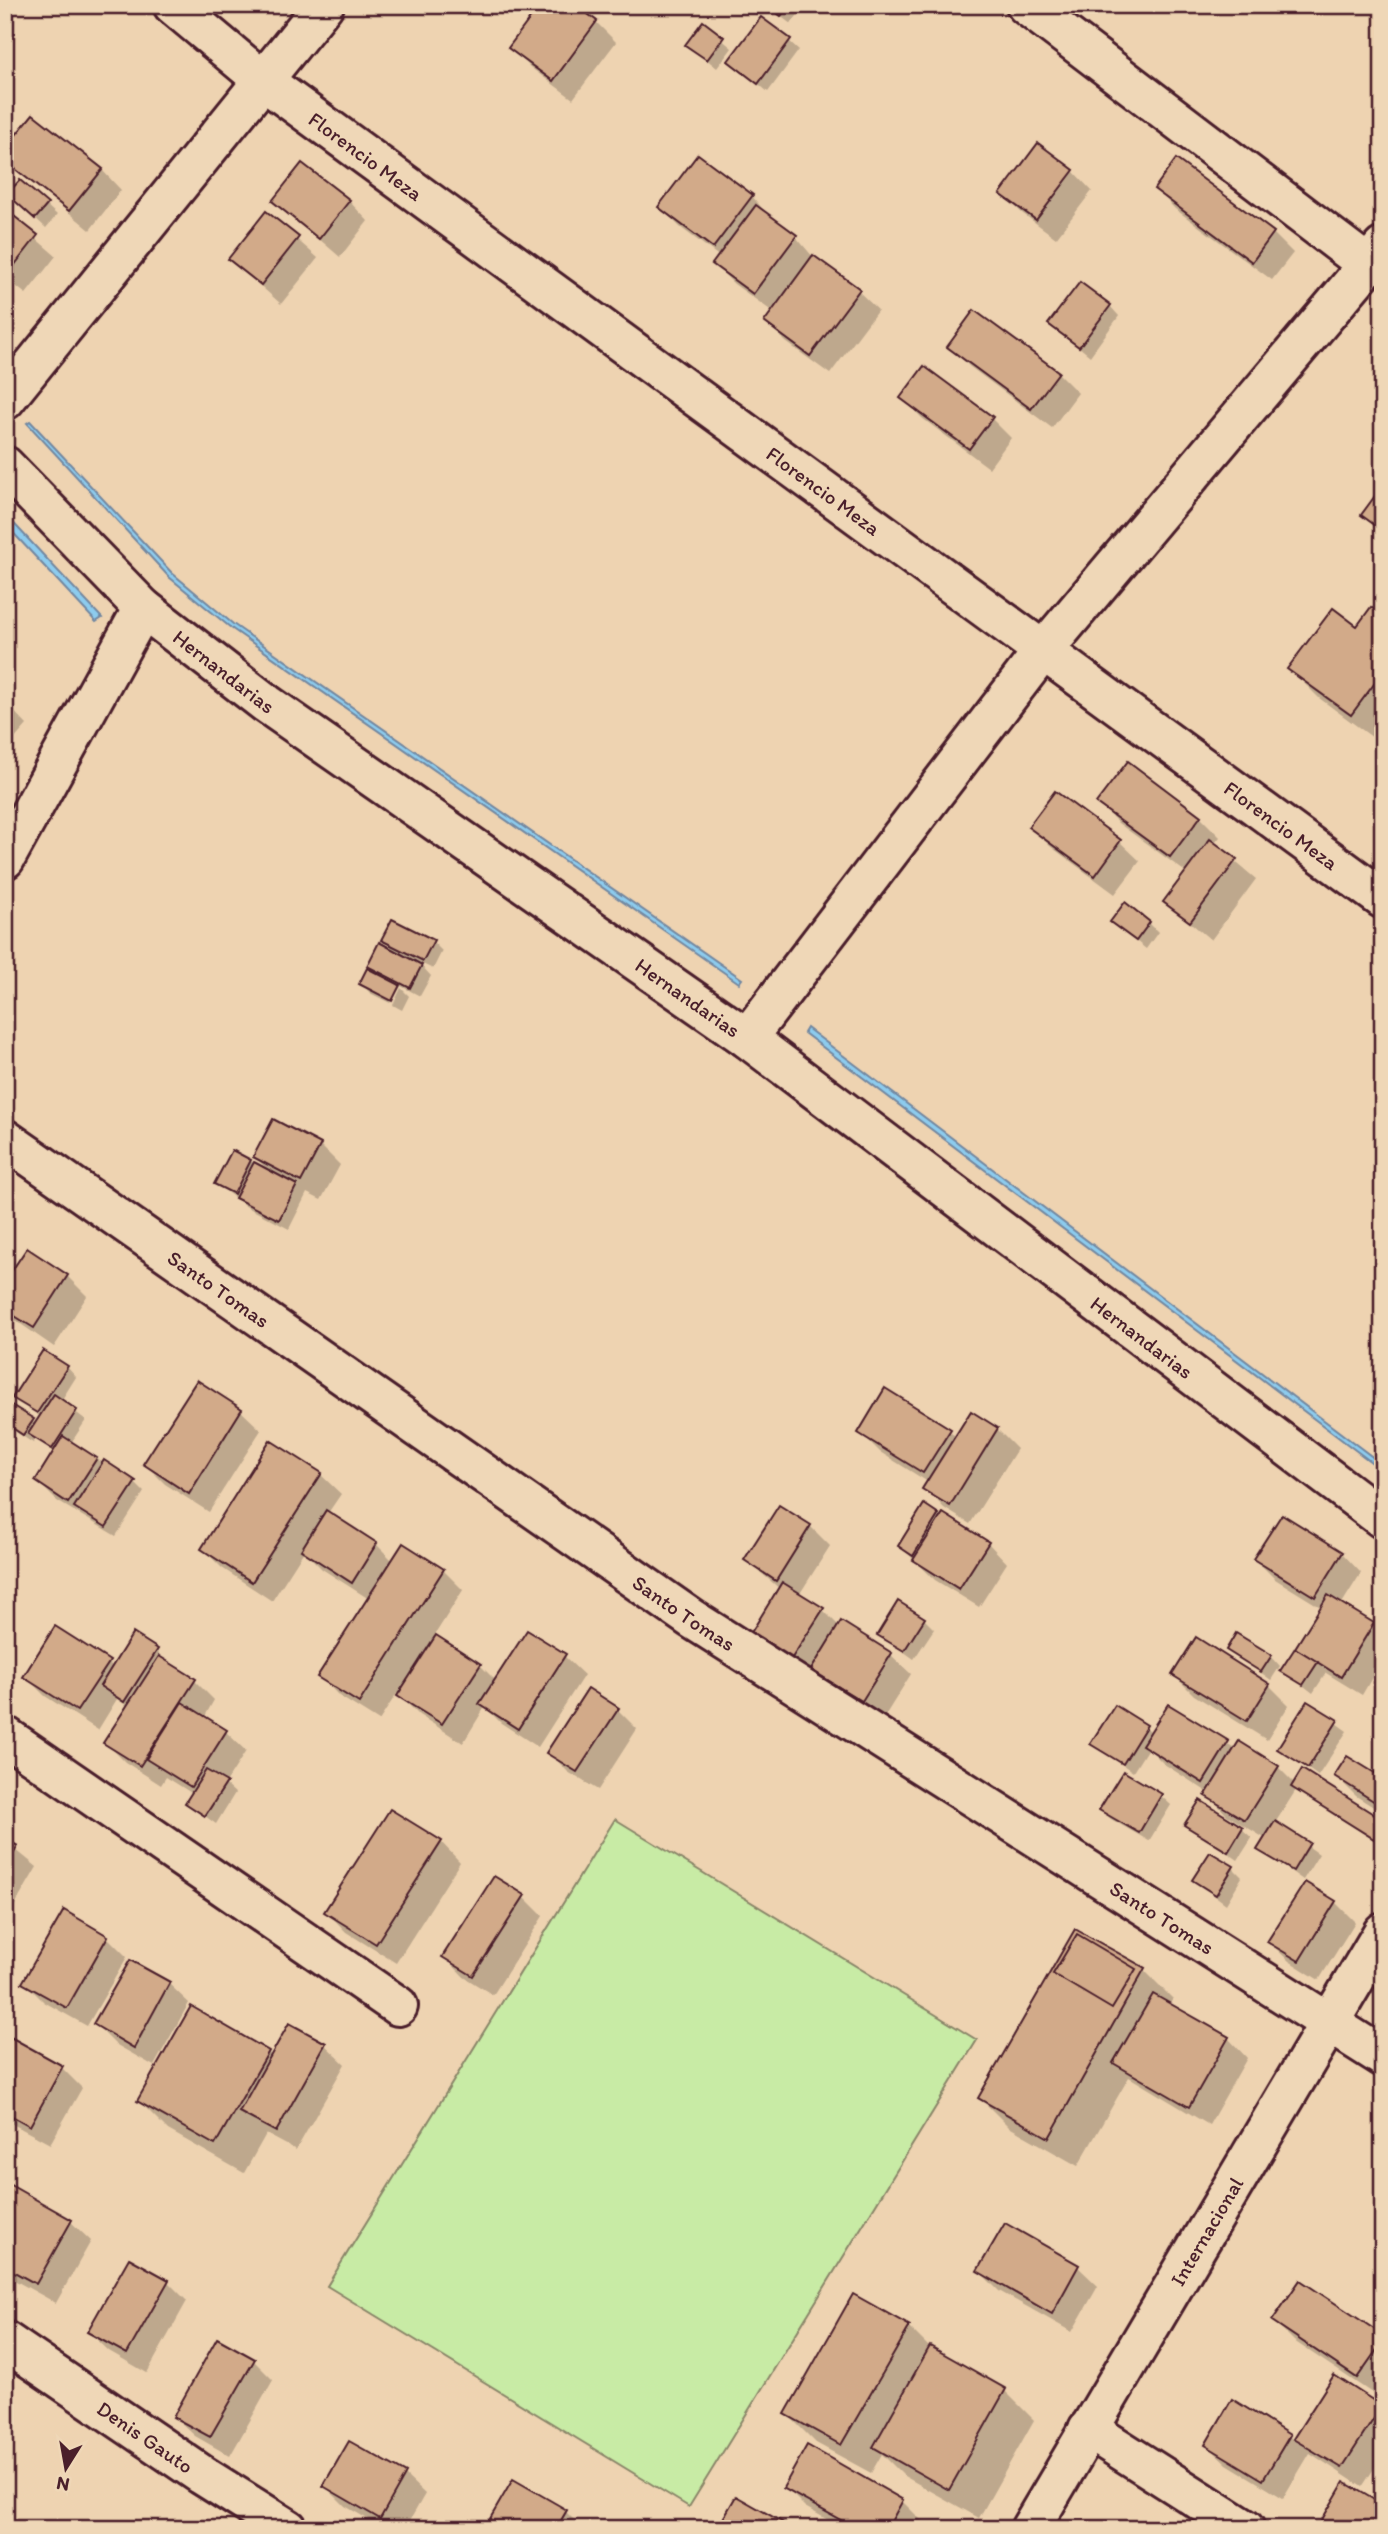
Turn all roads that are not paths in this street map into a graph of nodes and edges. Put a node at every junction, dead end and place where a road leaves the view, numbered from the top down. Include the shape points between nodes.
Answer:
1 (173, 5) edge
2 (324, 5) edge
3 (1026, 5) edge
4 (264, 82) junction
5 (1375, 256) edge
6 (5, 400) edge
7 (5, 466) edge
8 (143, 608) junction
9 (1042, 652) junction
10 (5, 859) edge
11 (1383, 899) edge
12 (747, 1038) junction
13 (5, 1139) edge
14 (1383, 1519) edge
15 (5, 1736) edge
16 (1383, 1932) edge
17 (398, 2006) dead end
18 (1329, 2024) junction
19 (1383, 2057) edge
20 (5, 2341) edge
21 (1088, 2429) junction
22 (288, 2529) edge
23 (1030, 2529) edge
24 (1245, 2529) edge

1 - 4 street, Florencio Meza
2 - 4 street
3 - 5 street
4 - 6 street
4 - 9 street, Florencio Meza
5 - 9 street
7 - 8 street, Hernandarias
8 - 10 street
8 - 12 street, Hernandarias via 267,704
9 - 11 street, Florencio Meza
9 - 12 street
12 - 14 street, Hernandarias
13 - 18 street, Santo Tomas via 692,1619
15 - 17 street
16 - 18 street, Internacional
18 - 19 street, Santo Tomas
18 - 21 street, Internacional
20 - 22 street, Denis Gauto
21 - 23 street, Internacional
21 - 24 street

